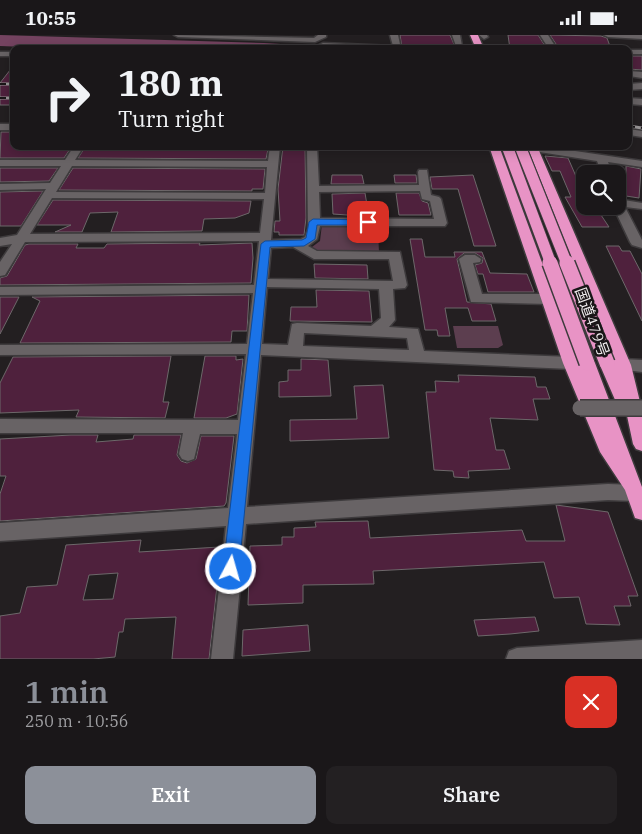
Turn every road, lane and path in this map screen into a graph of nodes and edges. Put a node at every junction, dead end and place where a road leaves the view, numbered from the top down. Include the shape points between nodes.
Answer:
1 (178, 35) edge
2 (182, 35) edge
3 (322, 35) edge
4 (456, 35) edge
5 (608, 35) edge
6 (283, 37) edge
7 (642, 37) edge
8 (459, 44) dead end
9 (77, 150) edge
10 (275, 150) edge
11 (312, 150) edge
12 (495, 150) edge
13 (508, 150) edge
14 (529, 150) edge
15 (548, 150) edge
16 (602, 158) junction
17 (0, 163) edge
18 (68, 164) junction
19 (273, 164) junction
20 (642, 164) edge
21 (603, 165) edge
22 (424, 172) dead end
23 (0, 187) edge
24 (425, 188) junction
25 (312, 189) junction
26 (50, 191) junction
27 (270, 196) junction
28 (626, 205) edge
29 (642, 206) edge
30 (623, 215) edge
31 (313, 222) junction
32 (22, 238) junction
33 (266, 240) junction
34 (0, 242) edge
35 (296, 243) junction
36 (642, 244) edge
37 (476, 259) dead end
38 (0, 272) edge
39 (386, 285) junction
40 (261, 286) junction
41 (0, 291) edge
42 (549, 299) junction
43 (370, 331) junction
44 (254, 349) junction
45 (0, 350) edge
46 (295, 351) junction
47 (367, 354) junction
48 (418, 356) junction
49 (580, 363) junction
50 (615, 364) junction
51 (642, 366) edge
52 (580, 408) dead end
53 (642, 408) edge
54 (0, 425) edge
55 (192, 427) junction
56 (246, 427) junction
57 (642, 444) edge
58 (188, 454) dead end
59 (634, 490) junction
60 (642, 511) edge
61 (236, 516) junction
62 (0, 532) edge
63 (642, 651) edge
64 (542, 658) edge
65 (222, 659) edge
66 (517, 659) edge

1 - 2 street
2 - 6 street
3 - 6 street via 315,39
4 - 8 street
5 - 7 street
9 - 18 street
10 - 19 street
11 - 25 street
12 - 42 highway
13 - 49 highway, 国道479号, bridge
14 - 50 highway, 国道479号
15 - 16 street
16 - 20 street
16 - 21 street
17 - 18 street
18 - 19 street
18 - 26 street
19 - 27 street
22 - 24 street
23 - 26 street
24 - 25 street
24 - 31 street via 426,197 435,199 441,223
25 - 31 street
26 - 27 street
26 - 32 street
27 - 33 street
28 - 29 street
30 - 36 street via 636,242
31 - 35 street via 310,239
32 - 33 street
32 - 34 street
32 - 38 street
33 - 35 street
33 - 40 street
35 - 39 street via 314,255 394,255 400,285
37 - 42 street via 465,259 476,299
39 - 40 street
39 - 43 street via 388,320
40 - 41 street
40 - 44 street
42 - 49 highway
43 - 46 street via 297,329
43 - 47 street
43 - 48 street via 413,333
44 - 45 street
44 - 46 street
44 - 56 street
46 - 47 street
47 - 48 street
48 - 49 street
49 - 59 highway, 国道479号
50 - 51 street
50 - 57 highway, 国道479号
52 - 53 street, bridge
54 - 55 street
55 - 56 street
55 - 58 street
56 - 61 street
59 - 60 highway, 国道479号
59 - 61 street
61 - 62 street
61 - 65 street
63 - 64 street
64 - 66 street

